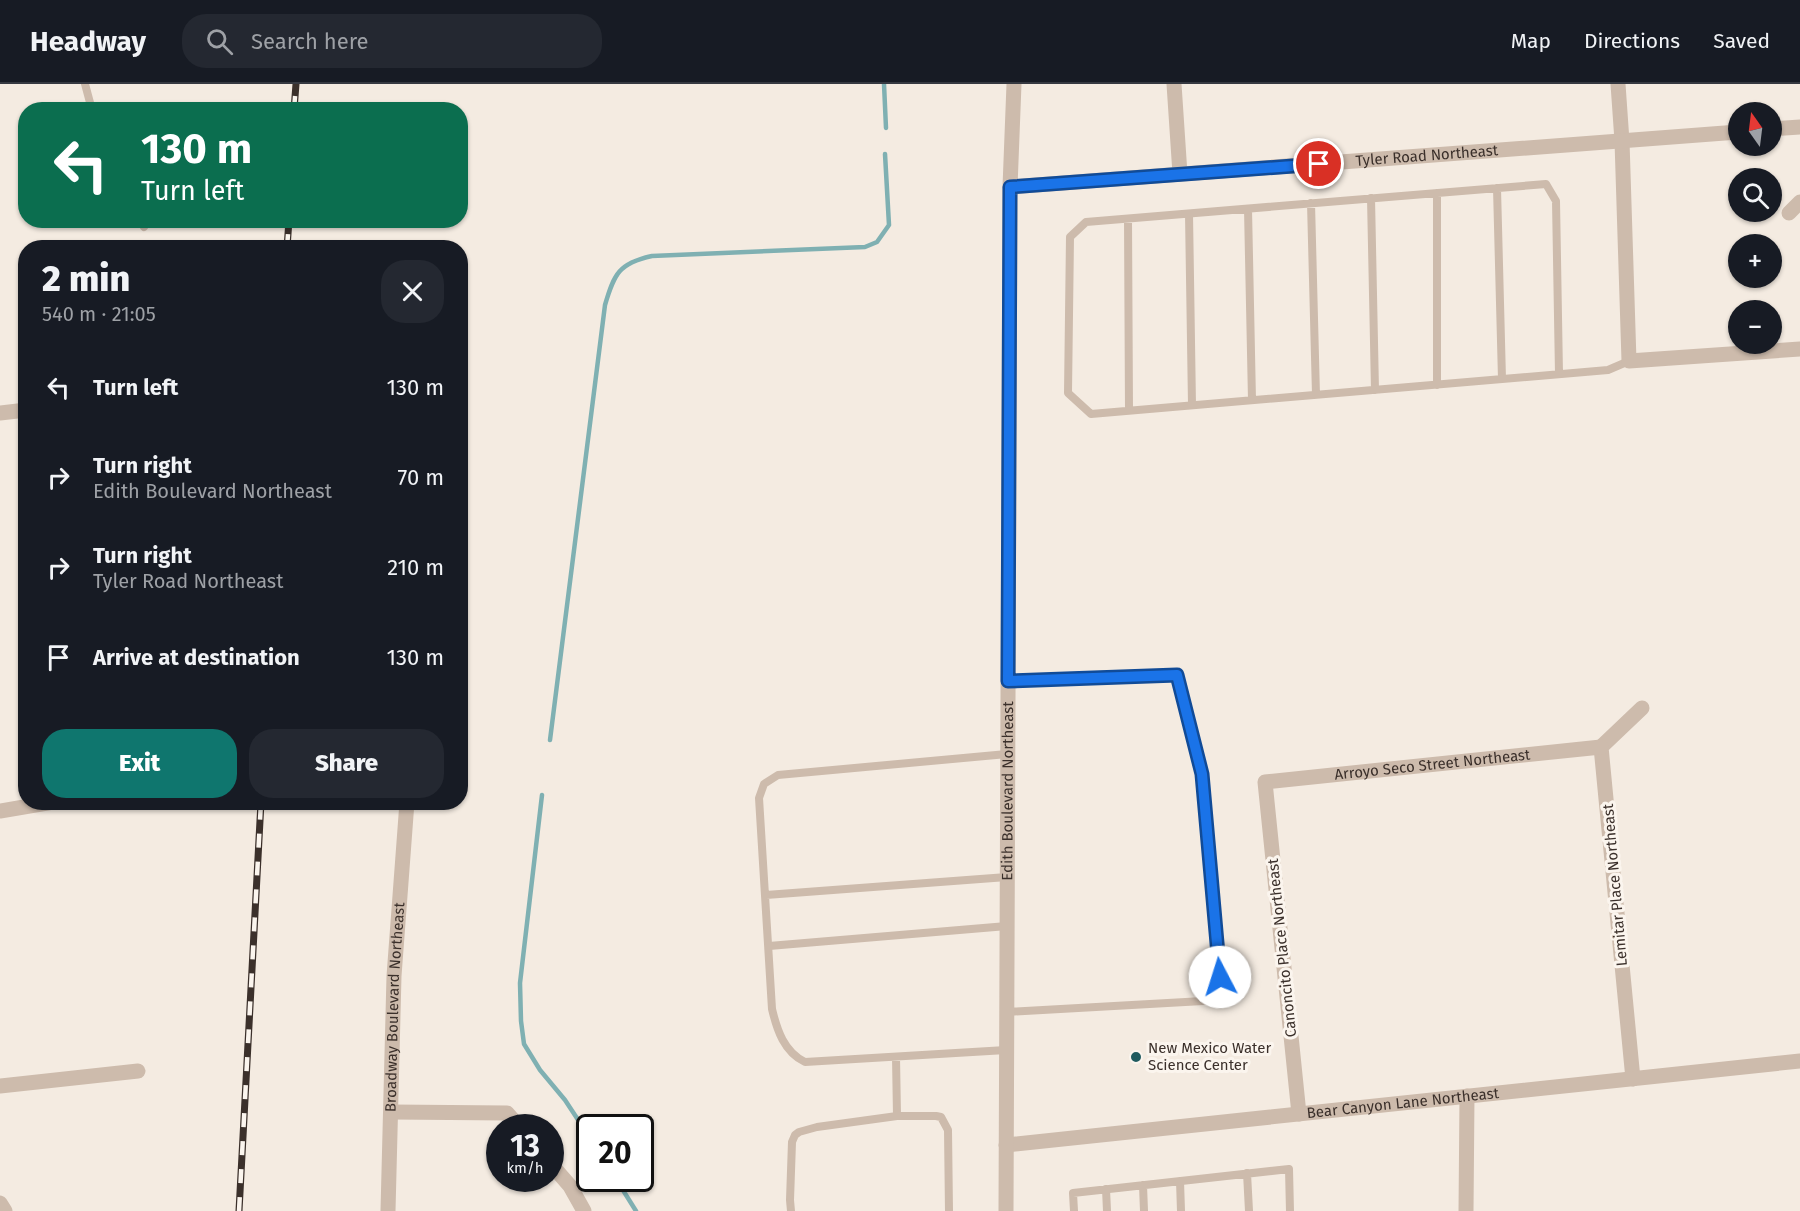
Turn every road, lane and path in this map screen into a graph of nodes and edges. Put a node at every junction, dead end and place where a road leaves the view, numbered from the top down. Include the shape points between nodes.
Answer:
1 (86, 84) edge
2 (1014, 84) edge
3 (1174, 84) edge
4 (1618, 84) edge
5 (90, 102) edge
6 (1800, 127) edge
7 (1782, 128) edge
8 (1728, 133) edge
9 (1622, 141) junction
10 (1180, 174) junction
11 (1010, 187) junction
12 (1497, 188) junction
13 (1437, 193) junction
14 (1371, 198) junction
15 (1311, 203) junction
16 (1248, 209) junction
17 (1189, 213) junction
18 (1128, 219) junction
19 (1800, 350) edge
20 (1629, 361) junction
21 (1559, 374) junction
22 (1502, 379) junction
23 (1437, 385) junction
24 (1375, 390) junction
25 (1316, 395) junction
26 (1252, 400) junction
27 (1192, 405) junction
28 (1129, 410) junction
29 (18, 411) edge
30 (0, 413) edge
31 (1008, 681) junction
32 (1642, 708) dead end
33 (1601, 747) junction
34 (1007, 754) junction
35 (1265, 782) joint
36 (18, 809) edge
37 (406, 810) edge
38 (0, 812) edge
39 (1007, 877) junction
40 (766, 895) junction
41 (1006, 926) junction
42 (769, 946) junction
43 (1006, 1012) junction
44 (1006, 1050) junction
45 (896, 1057) junction
46 (1800, 1061) edge
47 (138, 1071) dead end
48 (1633, 1079) junction
49 (0, 1086) edge
50 (1467, 1096) junction
51 (392, 1112) junction
52 (508, 1114) edge
53 (1299, 1114) junction
54 (897, 1116) junction
55 (1005, 1145) junction
56 (1247, 1173) junction
57 (564, 1179) edge
58 (1180, 1181) junction
59 (1143, 1185) junction
60 (1106, 1189) junction
61 (0, 1203) edge
62 (5, 1211) edge
63 (388, 1211) edge
64 (584, 1211) edge
65 (791, 1211) edge
66 (949, 1211) edge
67 (1006, 1211) edge
68 (1074, 1211) edge
69 (1107, 1211) edge
70 (1144, 1211) edge
71 (1181, 1211) edge
72 (1249, 1211) edge
73 (1290, 1211) edge
74 (1467, 1211) edge

1 - 5 lane
2 - 11 street, Edith Boulevard Northeast
3 - 10 street
4 - 9 street
6 - 7 street
8 - 9 street, Tyler Road Northeast
9 - 10 street, Tyler Road Northeast
9 - 20 street
10 - 11 street, Tyler Road Northeast
11 - 31 street, Edith Boulevard Northeast
12 - 13 lane
12 - 21 lane via 1546,184 1556,201
12 - 22 lane
13 - 14 lane
13 - 23 lane
14 - 15 lane
14 - 24 lane
15 - 16 lane
15 - 25 lane
16 - 17 lane
16 - 26 lane
17 - 18 lane
17 - 27 lane
18 - 28 lane
18 - 28 lane via 1086,222 1070,237 1068,393 1091,414
19 - 20 street
20 - 21 lane via 1608,370
21 - 22 lane
22 - 23 lane
23 - 24 lane
24 - 25 lane
25 - 26 lane
26 - 27 lane
27 - 28 lane
29 - 30 street
31 - 34 street, Edith Boulevard Northeast
31 - 43 lane via 1177,675 1202,774 1221,1000
32 - 33 street
33 - 35 street, Arroyo Seco Street Northeast
33 - 48 street, Lemitar Place Northeast
34 - 39 street, Edith Boulevard Northeast
34 - 40 lane via 778,775 764,784 759,798
35 - 53 street, Canoncito Place Northeast
36 - 38 street
37 - 51 street, Broadway Boulevard Northeast via 394,976
39 - 40 lane
39 - 41 street, Edith Boulevard Northeast
40 - 42 lane
41 - 42 lane
41 - 43 street, Edith Boulevard Northeast
42 - 45 lane via 772,1009 781,1038 793,1056 805,1062
43 - 44 street, Edith Boulevard Northeast
44 - 45 lane
44 - 55 street, Edith Boulevard Northeast
45 - 54 lane
46 - 48 street, Bear Canyon Lane Northeast
47 - 49 street
48 - 50 street, Bear Canyon Lane Northeast
50 - 53 street, Bear Canyon Lane Northeast
50 - 74 street
51 - 52 street
51 - 63 street, Broadway Boulevard Northeast
53 - 55 street, Bear Canyon Lane Northeast
54 - 65 lane via 817,1127 795,1135
54 - 66 lane via 936,1116 945,1124
55 - 67 street, Edith Boulevard Northeast
56 - 58 lane
56 - 72 lane
56 - 73 lane via 1289,1169
57 - 64 street
58 - 59 lane
58 - 71 lane
59 - 60 lane
59 - 70 lane
60 - 68 lane via 1073,1193
60 - 69 lane
61 - 62 street

